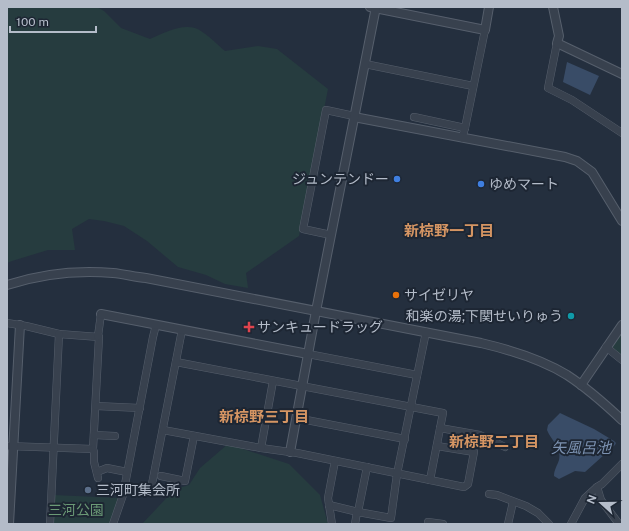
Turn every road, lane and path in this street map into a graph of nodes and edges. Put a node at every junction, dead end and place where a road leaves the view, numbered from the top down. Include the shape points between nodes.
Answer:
1 (374, 7) edge
2 (489, 7) edge
3 (553, 7) edge
4 (485, 30) junction
5 (557, 43) junction
6 (365, 64) junction
7 (622, 74) edge
8 (474, 86) junction
9 (354, 117) junction
10 (414, 117) dead end
11 (465, 128) junction
12 (622, 133) edge
13 (462, 138) junction
14 (622, 221) edge
15 (331, 235) junction
16 (7, 285) edge
17 (316, 311) junction
18 (101, 314) joint
19 (7, 324) edge
20 (156, 324) junction
21 (622, 324) edge
22 (20, 325) junction
23 (182, 330) junction
24 (426, 332) junction
25 (60, 334) junction
26 (98, 336) junction
27 (606, 347) junction
28 (308, 354) junction
29 (622, 360) edge
30 (176, 362) junction
31 (417, 375) junction
32 (273, 380) junction
33 (581, 385) junction
34 (302, 386) junction
35 (96, 406) junction
36 (411, 407) junction
37 (140, 408) junction
38 (296, 418) junction
39 (622, 420) edge
40 (440, 428) junction
41 (163, 430) junction
42 (94, 435) junction
43 (115, 436) dead end
44 (194, 436) junction
45 (405, 439) junction
46 (10, 446) edge
47 (437, 446) junction
48 (505, 447) dead end
49 (54, 448) junction
50 (261, 448) junction
51 (93, 449) junction
52 (290, 452) junction
53 (335, 461) junction
54 (622, 464) edge
55 (367, 467) junction
56 (127, 472) junction
57 (397, 474) junction
58 (161, 476) dead end
59 (430, 480) junction
60 (152, 484) dead end
61 (597, 487) junction
62 (489, 494) dead end
63 (513, 502) junction
64 (329, 505) junction
65 (358, 512) junction
66 (390, 521) edge
67 (428, 522) dead end
68 (9, 524) edge
69 (50, 524) edge
70 (113, 524) edge
71 (332, 524) edge
72 (355, 524) edge
73 (444, 524) edge
74 (508, 524) edge
75 (549, 524) edge
76 (571, 524) edge
77 (618, 524) edge

1 - 4 street
1 - 6 street
2 - 4 street
3 - 5 street via 559,36
4 - 8 street
5 - 7 street
5 - 12 street via 548,88 572,100
6 - 8 street
6 - 9 street
8 - 11 street
9 - 13 street
9 - 15 street
9 - 15 street via 326,110 303,230
10 - 11 street
11 - 13 street
13 - 14 street via 577,161 592,172
15 - 17 street
16 - 17 street via 66,273 113,273
17 - 24 street
17 - 28 street
18 - 20 street
18 - 26 street
19 - 22 street
20 - 23 street
20 - 37 street
21 - 27 street
22 - 25 street
22 - 46 street
23 - 28 street
23 - 30 street
24 - 31 street
24 - 33 street via 518,353 552,367
25 - 26 street
25 - 49 street
26 - 35 street
27 - 29 street
27 - 33 street
28 - 31 street
28 - 34 street
30 - 32 street
30 - 41 street
31 - 36 street
32 - 34 street
32 - 50 street
33 - 39 street
34 - 36 street
34 - 38 street
35 - 37 street
35 - 42 street
36 - 40 street via 443,413
36 - 45 street
37 - 56 street
38 - 45 street
38 - 52 street
40 - 47 street
40 - 48 street via 480,435
41 - 44 street
41 - 60 street
42 - 43 street
42 - 51 street
44 - 50 street
44 - 58 street via 185,481
45 - 57 street
46 - 49 street
46 - 68 street
47 - 59 street
47 - 59 street via 474,452 468,484 464,487
49 - 51 street
49 - 69 street
50 - 52 street
51 - 56 street via 97,475 107,468
52 - 53 street
53 - 55 street
53 - 64 street
54 - 61 street
55 - 57 street
55 - 65 street
56 - 70 street via 123,495
57 - 59 street
57 - 66 street
61 - 76 street via 585,498
61 - 77 street via 601,500
62 - 63 street
63 - 74 street
63 - 75 street via 534,510
64 - 65 street
64 - 71 street
65 - 66 street
65 - 72 street
67 - 73 street

